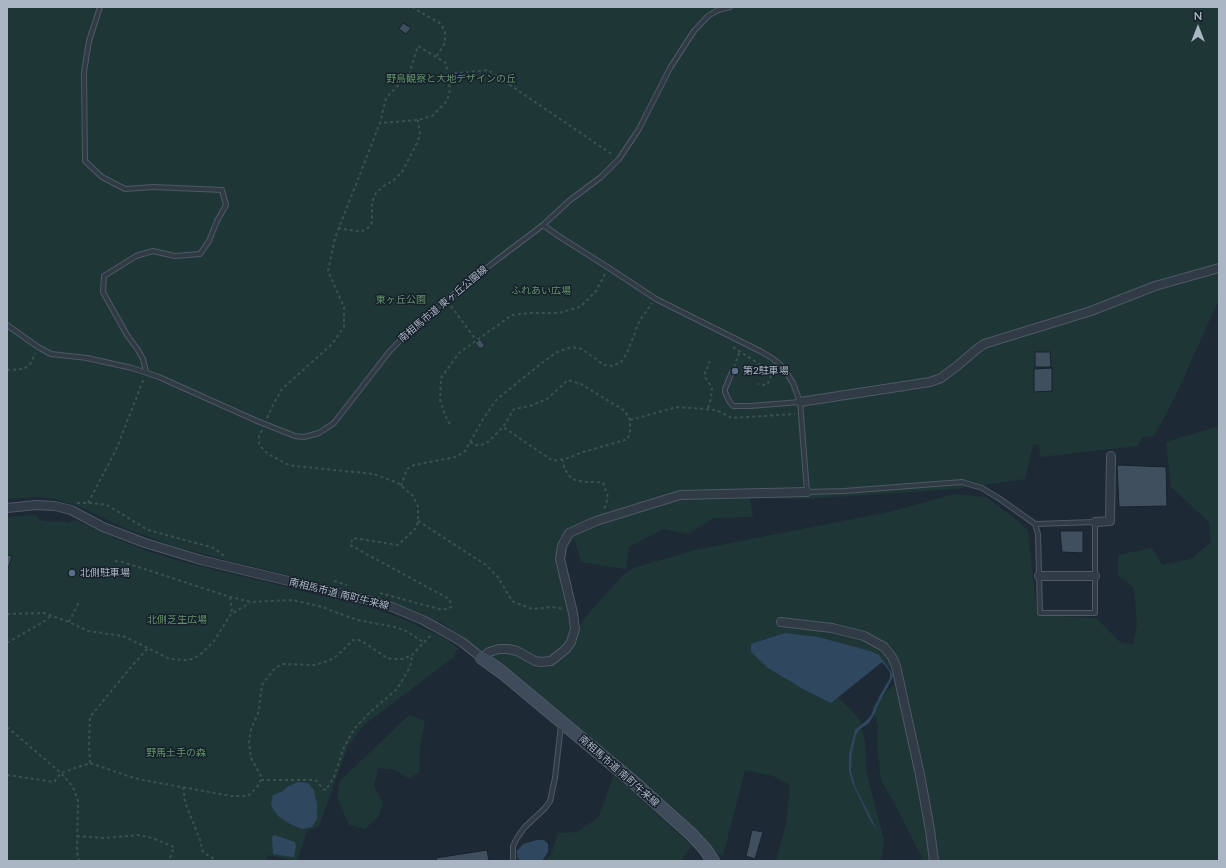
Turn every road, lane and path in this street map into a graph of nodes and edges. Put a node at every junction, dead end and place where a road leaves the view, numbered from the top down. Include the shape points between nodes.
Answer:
1 (100, 7) edge
2 (412, 7) edge
3 (730, 7) edge
4 (418, 46) dead end
5 (436, 57) junction
6 (448, 74) junction
7 (418, 120) junction
8 (380, 123) dead end
9 (619, 159) junction
10 (543, 224) junction
11 (338, 228) dead end
12 (609, 268) junction
13 (1219, 268) edge
14 (656, 299) junction
15 (445, 301) junction
16 (7, 325) edge
17 (725, 334) junction
18 (476, 340) junction
19 (744, 343) junction
20 (38, 347) junction
21 (740, 351) junction
22 (737, 359) dead end
23 (710, 361) dead end
24 (7, 370) edge
25 (146, 372) junction
26 (732, 372) dead end
27 (758, 384) dead end
28 (800, 402) junction
29 (708, 409) junction
30 (802, 413) junction
31 (630, 420) junction
32 (450, 424) dead end
33 (503, 427) junction
34 (470, 442) junction
35 (1111, 456) dead end
36 (562, 459) junction
37 (401, 486) dead end
38 (807, 492) junction
39 (88, 503) dead end
40 (7, 508) edge
41 (600, 520) junction
42 (418, 521) dead end
43 (1095, 522) junction
44 (1035, 524) junction
45 (116, 561) dead end
46 (1039, 576) junction
47 (1095, 576) junction
48 (230, 597) junction
49 (80, 600) dead end
50 (252, 602) junction
51 (571, 608) junction
52 (7, 614) edge
53 (231, 614) junction
54 (52, 615) junction
55 (69, 622) junction
56 (781, 622) dead end
57 (436, 627) junction
58 (7, 643) edge
59 (425, 643) junction
60 (148, 648) junction
61 (412, 656) junction
62 (482, 658) junction
63 (562, 723) junction
64 (7, 727) edge
65 (90, 763) junction
66 (60, 773) junction
67 (7, 775) edge
68 (261, 780) junction
69 (184, 787) junction
70 (77, 836) junction
71 (79, 861) edge
72 (169, 861) edge
73 (217, 861) edge
74 (513, 861) edge
75 (713, 861) edge
76 (934, 861) edge

1 - 25 lane via 89,41 84,72 85,161 102,177 125,189 153,187 222,190 226,205 210,241 200,254 175,256 153,251 136,256 104,276 103,292 143,359
2 - 5 path via 441,24 445,32 445,43
3 - 9 lane, 南相馬市道 東ヶ丘公園線 via 708,16 687,41 639,129
4 - 5 path
5 - 6 path via 446,63
6 - 7 path via 450,90 447,101 432,116
6 - 9 path via 488,70
7 - 8 path
7 - 11 path via 418,141 402,172 376,193 372,202 372,222 368,228 361,232
9 - 10 lane, 南相馬市道 東ヶ丘公園線
10 - 12 lane
10 - 15 lane, 南相馬市道 東ヶ丘公園線
12 - 14 lane
12 - 18 path via 596,292 580,307 559,313 512,315
13 - 28 street via 1155,286 1091,311 984,344 941,378 930,382
14 - 17 lane
14 - 34 path via 639,322 621,362 613,366 604,364 582,349 572,347 558,352 497,399
15 - 18 path
15 - 25 lane, 南相馬市道 東ヶ丘公園線 via 415,325 389,352 334,423 313,436 295,436 270,427
16 - 20 lane, 南相馬市道 東ヶ丘公園線
17 - 19 lane
17 - 21 path via 725,342
18 - 32 path via 459,353 441,378 440,400
19 - 21 path
19 - 28 lane via 782,366 793,383
20 - 24 path via 27,367
20 - 25 lane, 南相馬市道 東ヶ丘公園線 via 51,354 87,358
21 - 22 path
21 - 27 path via 769,371 771,376 766,386
23 - 29 path via 704,373 712,388
25 - 39 path via 116,450
26 - 28 lane via 725,392 733,406
28 - 30 lane
29 - 30 path via 732,418
29 - 31 path via 677,407
30 - 38 lane
31 - 33 path via 624,411 581,384 568,380 547,399 514,409
31 - 36 path via 628,439
33 - 34 path via 488,442 479,446
33 - 36 path via 552,461
34 - 37 path via 465,451 456,457 414,465 407,469
35 - 43 street via 1110,521
36 - 41 path via 572,479 603,483 608,497 605,507 599,512
38 - 41 street via 680,494
38 - 44 lane via 962,482 982,488
40 - 57 street, 南相馬市道 南町牛来線 via 36,505 71,510 103,527 145,543 201,560 376,602
41 - 51 street via 569,533 562,546 560,559
42 - 51 path via 486,566 498,577 512,601 532,609
43 - 44 lane
43 - 47 lane
44 - 46 lane via 1038,534
45 - 48 path
46 - 47 street
46 - 47 lane via 1040,613 1095,613
48 - 50 path
48 - 53 path
49 - 55 path
50 - 53 path
50 - 59 path via 292,600 312,604 357,620 395,627
51 - 62 street via 575,629 571,642 551,661 535,661 508,649 489,652
52 - 54 path
53 - 60 path via 214,641 192,659 170,659
54 - 55 path
54 - 58 path
55 - 60 path via 88,631 123,636
56 - 76 street via 832,628 864,636 884,647 892,657 920,775
57 - 59 path
57 - 62 street, 南相馬市道 南町牛来線 via 462,642
59 - 61 path
60 - 65 path via 90,717
61 - 68 path via 410,666 397,689 360,721 348,738 334,777 326,790 313,780
61 - 68 path via 393,660 359,640 353,640 328,661 316,665 282,664 275,668 262,684 258,714 250,734 251,758
62 - 63 street, 南相馬市道 南町牛来線
63 - 74 lane via 550,801 517,838 513,846
63 - 75 street, 南相馬市道 南町牛来線 via 687,830
64 - 66 path
65 - 66 path
65 - 69 path via 131,777
66 - 67 path via 54,782
66 - 70 path via 73,787 78,801
68 - 69 path via 248,796 241,797
69 - 73 path via 185,802 203,852
70 - 71 path
70 - 72 path via 104,838 139,835 152,838 174,847

